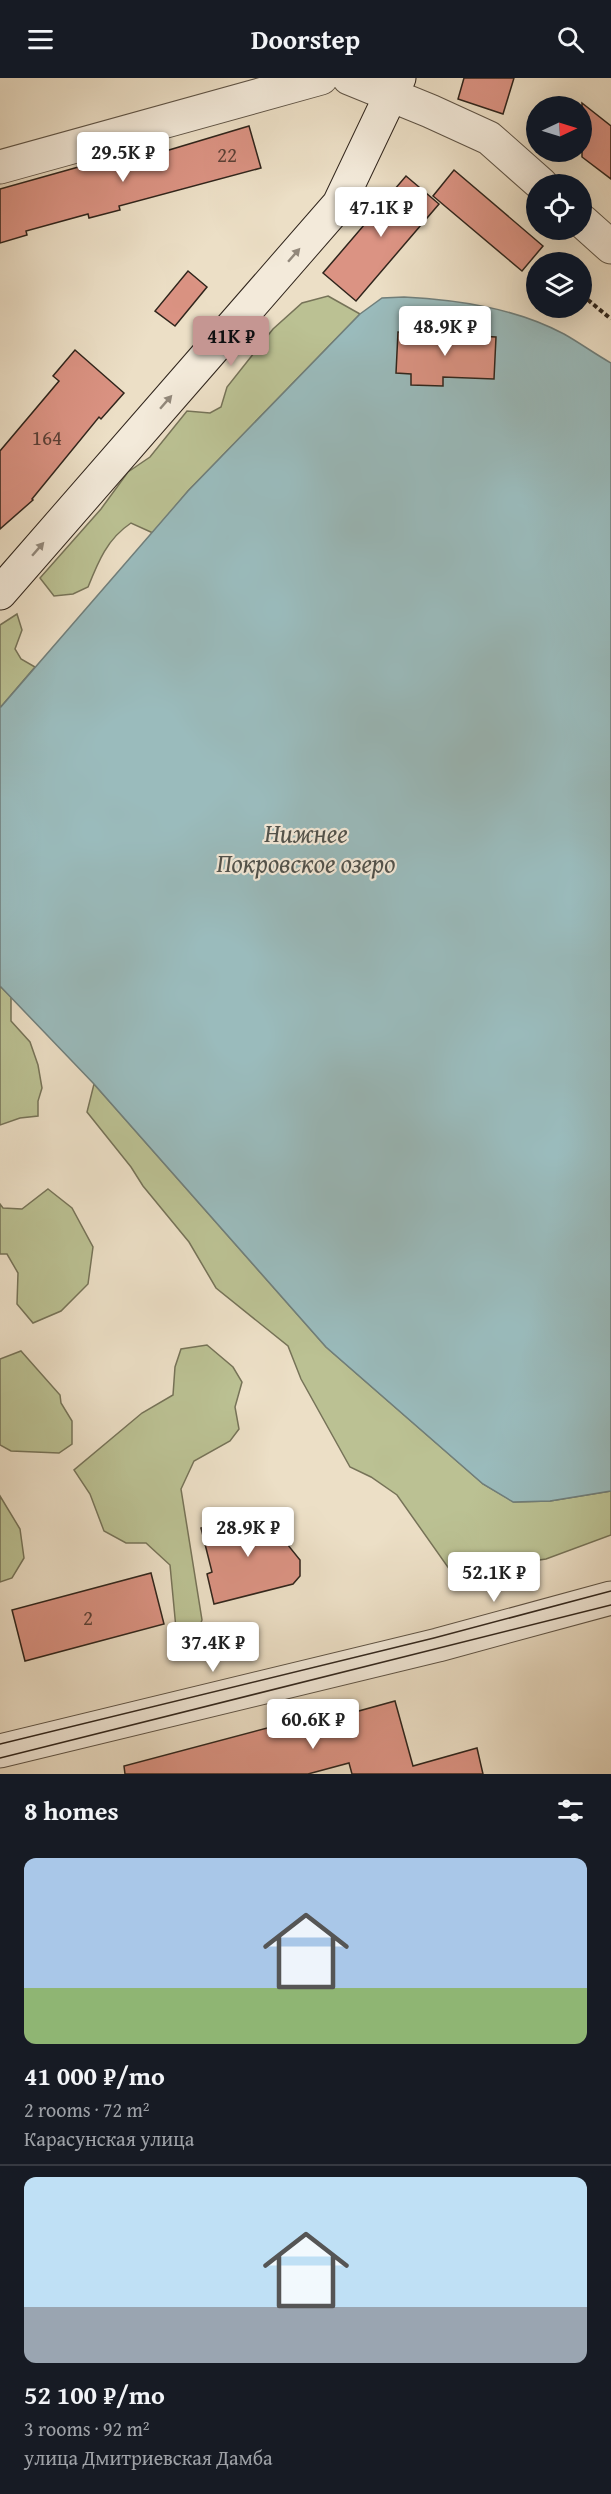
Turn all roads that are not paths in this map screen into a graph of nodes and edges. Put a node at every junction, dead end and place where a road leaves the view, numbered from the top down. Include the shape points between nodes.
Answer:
1 (321, 78) edge
2 (349, 78) edge
3 (395, 87) edge
4 (0, 167) edge
5 (530, 174) edge
6 (592, 230) edge
7 (611, 247) edge
8 (0, 593) edge
9 (611, 1598) edge
10 (0, 1751) edge

1 - 4 street
2 - 3 street
3 - 5 street via 489,138
8 -> 3 street via 339,204
6 - 7 street
9 - 10 street via 438,1645

